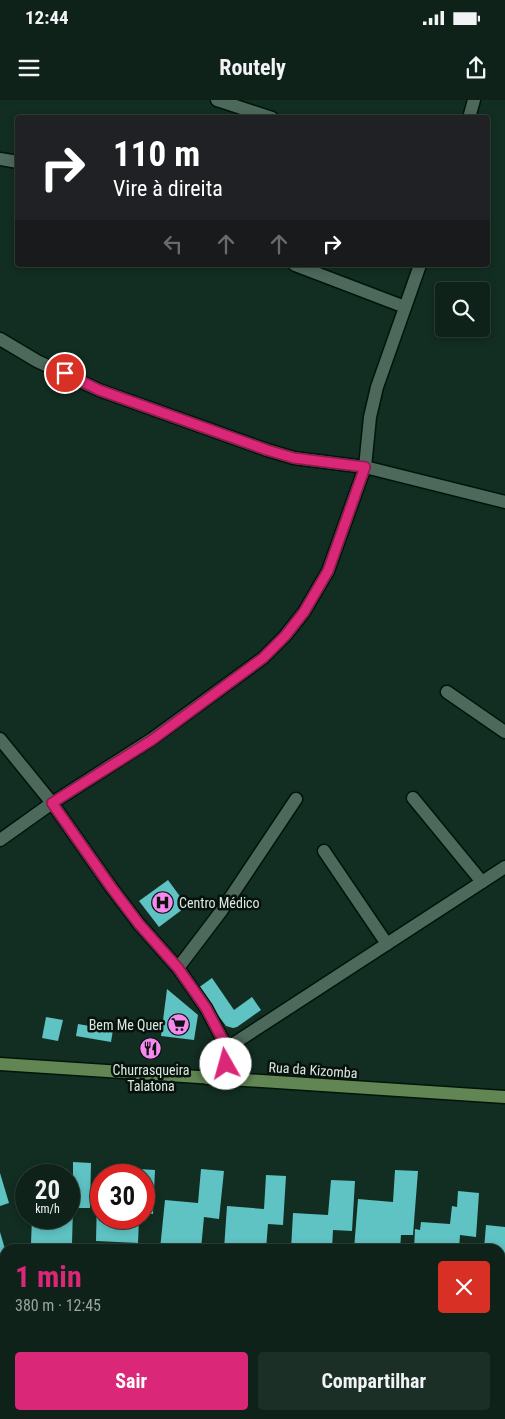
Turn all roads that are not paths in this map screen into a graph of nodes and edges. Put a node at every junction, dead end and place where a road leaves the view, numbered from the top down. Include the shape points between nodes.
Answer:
1 (217, 100) edge
2 (474, 100) edge
3 (263, 115) edge
4 (470, 115) edge
5 (0, 159) edge
6 (15, 162) edge
7 (300, 267) edge
8 (419, 267) edge
9 (405, 306) junction
10 (0, 339) edge
11 (365, 467) junction
12 (505, 502) edge
13 (447, 692) dead end
14 (505, 732) edge
15 (0, 739) edge
16 (414, 798) dead end
17 (296, 799) dead end
18 (52, 803) junction
19 (0, 840) edge
20 (324, 851) dead end
21 (505, 868) edge
22 (482, 882) junction
23 (387, 944) junction
24 (178, 968) junction
25 (227, 1048) junction
26 (0, 1064) edge
27 (207, 1078) junction
28 (505, 1097) edge

1 - 3 street
2 - 4 street
5 - 6 street
7 - 9 street
8 - 9 street
9 - 11 street via 377,388 370,417
10 - 11 street via 37,361 99,390 221,434 294,458
11 - 12 street
11 - 18 street via 328,571 304,612 285,636 263,658 152,740
13 - 14 street
15 - 18 street
16 - 22 street
17 - 24 street via 222,910
18 - 19 street
18 - 24 street via 139,924
20 - 23 street
21 - 22 street
22 - 23 street
23 - 25 street
24 - 25 street via 206,1008
25 - 27 street via 226,1064
26 - 27 main road, Rua da Kizomba
27 - 28 main road, Rua da Kizomba

